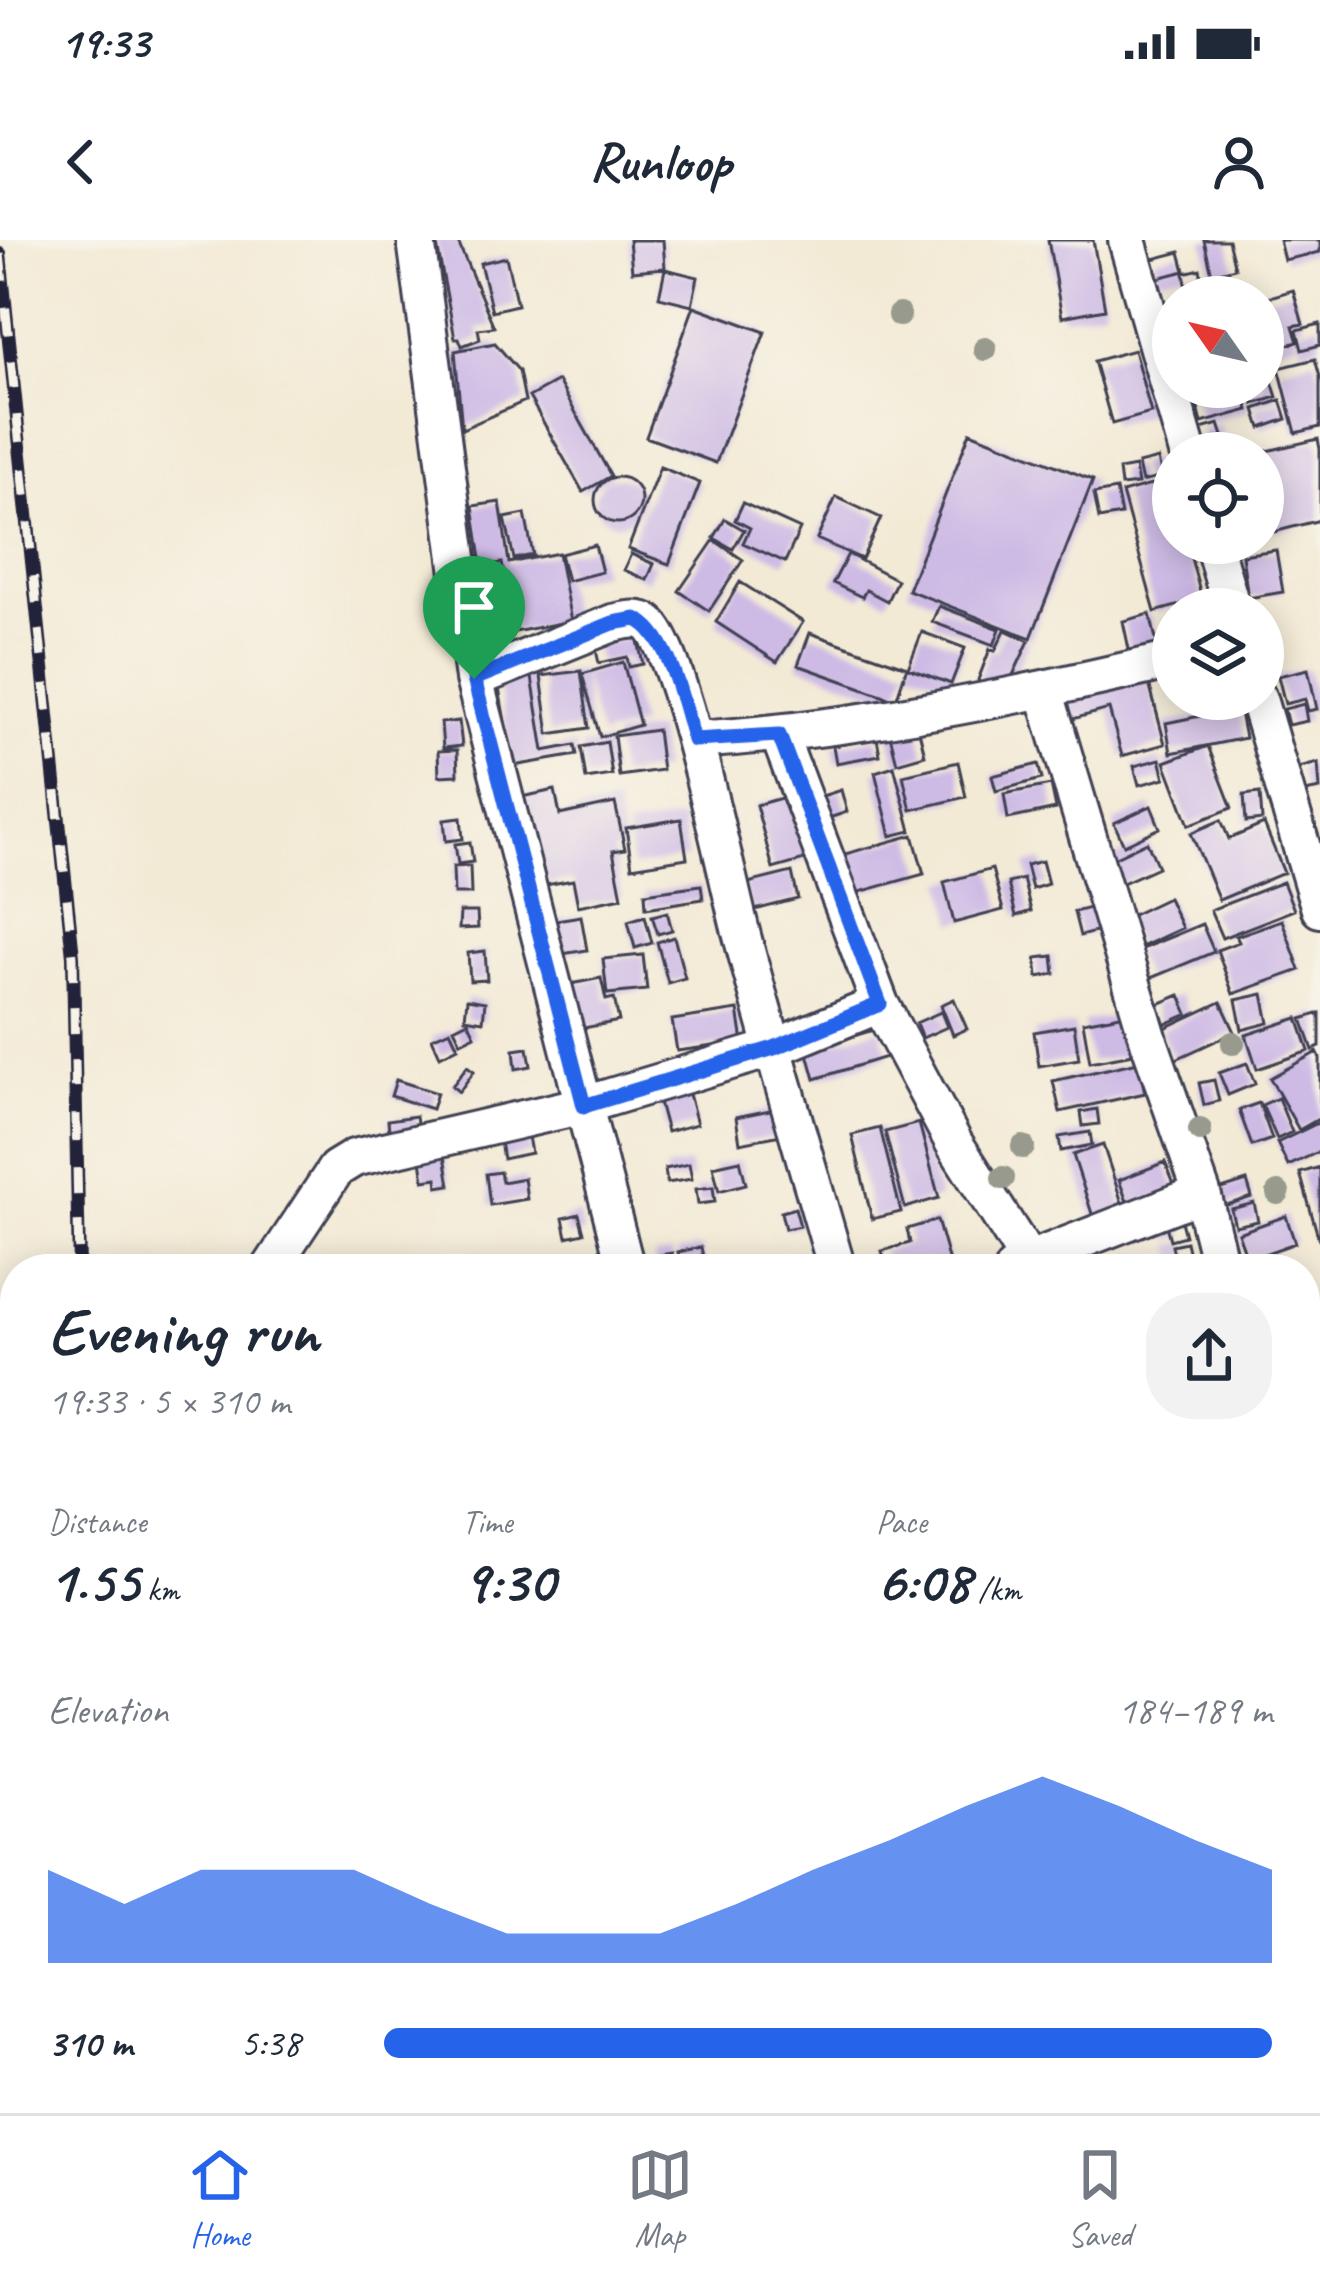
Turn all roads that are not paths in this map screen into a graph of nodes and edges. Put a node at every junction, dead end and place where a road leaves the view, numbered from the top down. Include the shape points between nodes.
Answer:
1 (416, 240) edge
2 (1127, 240) edge
3 (1182, 432) edge
4 (1152, 665) edge
5 (474, 679) junction
6 (1044, 690) junction
7 (1264, 720) edge
8 (779, 735) junction
9 (694, 740) junction
10 (1320, 909) edge
11 (880, 1004) junction
12 (774, 1048) junction
13 (584, 1106) junction
14 (1202, 1193) junction
15 (280, 1254) edge
16 (622, 1254) edge
17 (833, 1254) edge
18 (1018, 1254) edge
19 (1054, 1254) edge
20 (1217, 1254) edge

1 - 5 street
2 - 3 street
4 - 6 street
5 - 9 street via 636,619 650,625 668,659
5 - 13 street
6 - 8 street
6 - 14 street
7 - 10 street
8 - 9 street
8 - 11 street
9 - 12 street
11 - 12 street
11 - 18 street
12 - 13 street
12 - 17 street
13 - 15 street via 354,1158 336,1169
13 - 16 street
14 - 19 street
14 - 20 street

